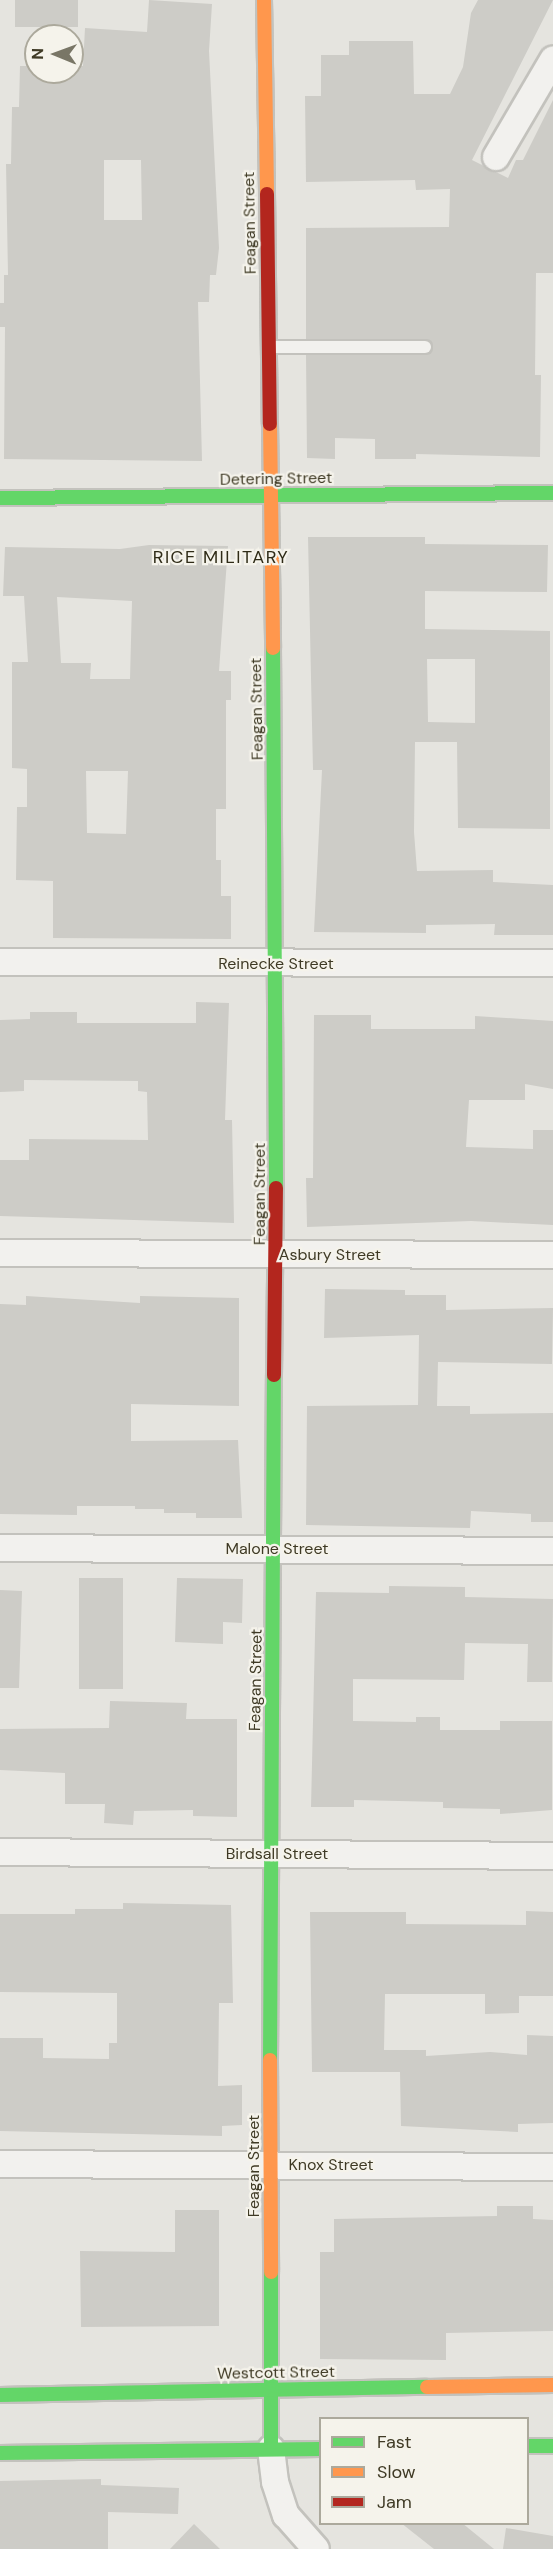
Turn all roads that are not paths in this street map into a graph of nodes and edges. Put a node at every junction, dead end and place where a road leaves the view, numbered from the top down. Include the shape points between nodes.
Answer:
1 (264, 0) edge
2 (553, 60) edge
3 (496, 157) dead end
4 (268, 347) junction
5 (425, 347) dead end
6 (553, 493) edge
7 (271, 495) junction
8 (0, 498) edge
9 (0, 962) edge
10 (553, 963) edge
11 (278, 964) junction
12 (0, 1253) edge
13 (276, 1255) junction
14 (553, 1255) edge
15 (0, 1548) edge
16 (274, 1549) junction
17 (553, 1551) edge
18 (0, 1852) edge
19 (270, 1854) junction
20 (553, 1856) edge
21 (0, 2164) edge
22 (271, 2165) junction
23 (553, 2167) edge
24 (553, 2385) edge
25 (269, 2389) junction
26 (0, 2395) edge
27 (529, 2446) edge
28 (553, 2446) edge
29 (271, 2449) junction
30 (319, 2449) edge
31 (0, 2454) edge
32 (316, 2549) edge

1 - 4 street, Feagan Street
2 - 3 street
4 - 5 lane
4 - 7 street, Feagan Street
6 - 7 street, Detering Street
7 - 8 street, Detering Street
7 - 11 street, Feagan Street
9 - 11 street, Reinecke Street
10 - 11 street, Reinecke Street
11 - 13 street, Feagan Street
12 - 13 street, Asbury Street
13 - 14 street, Asbury Street
13 - 16 street, Feagan Street
15 - 16 street, Malone Street
16 - 17 street, Malone Street
16 - 19 street, Feagan Street
18 - 19 street, Birdsall Street
19 - 20 street, Birdsall Street
19 - 22 street, Feagan Street
21 - 22 street, Knox Street
22 - 23 street, Knox Street
22 - 25 street, Feagan Street
24 - 25 street, Westcott Street
25 - 26 street, Westcott Street
25 - 29 street, Feagan Street
27 - 28 street
29 - 30 street
29 - 31 street
29 - 32 street via 286,2515

